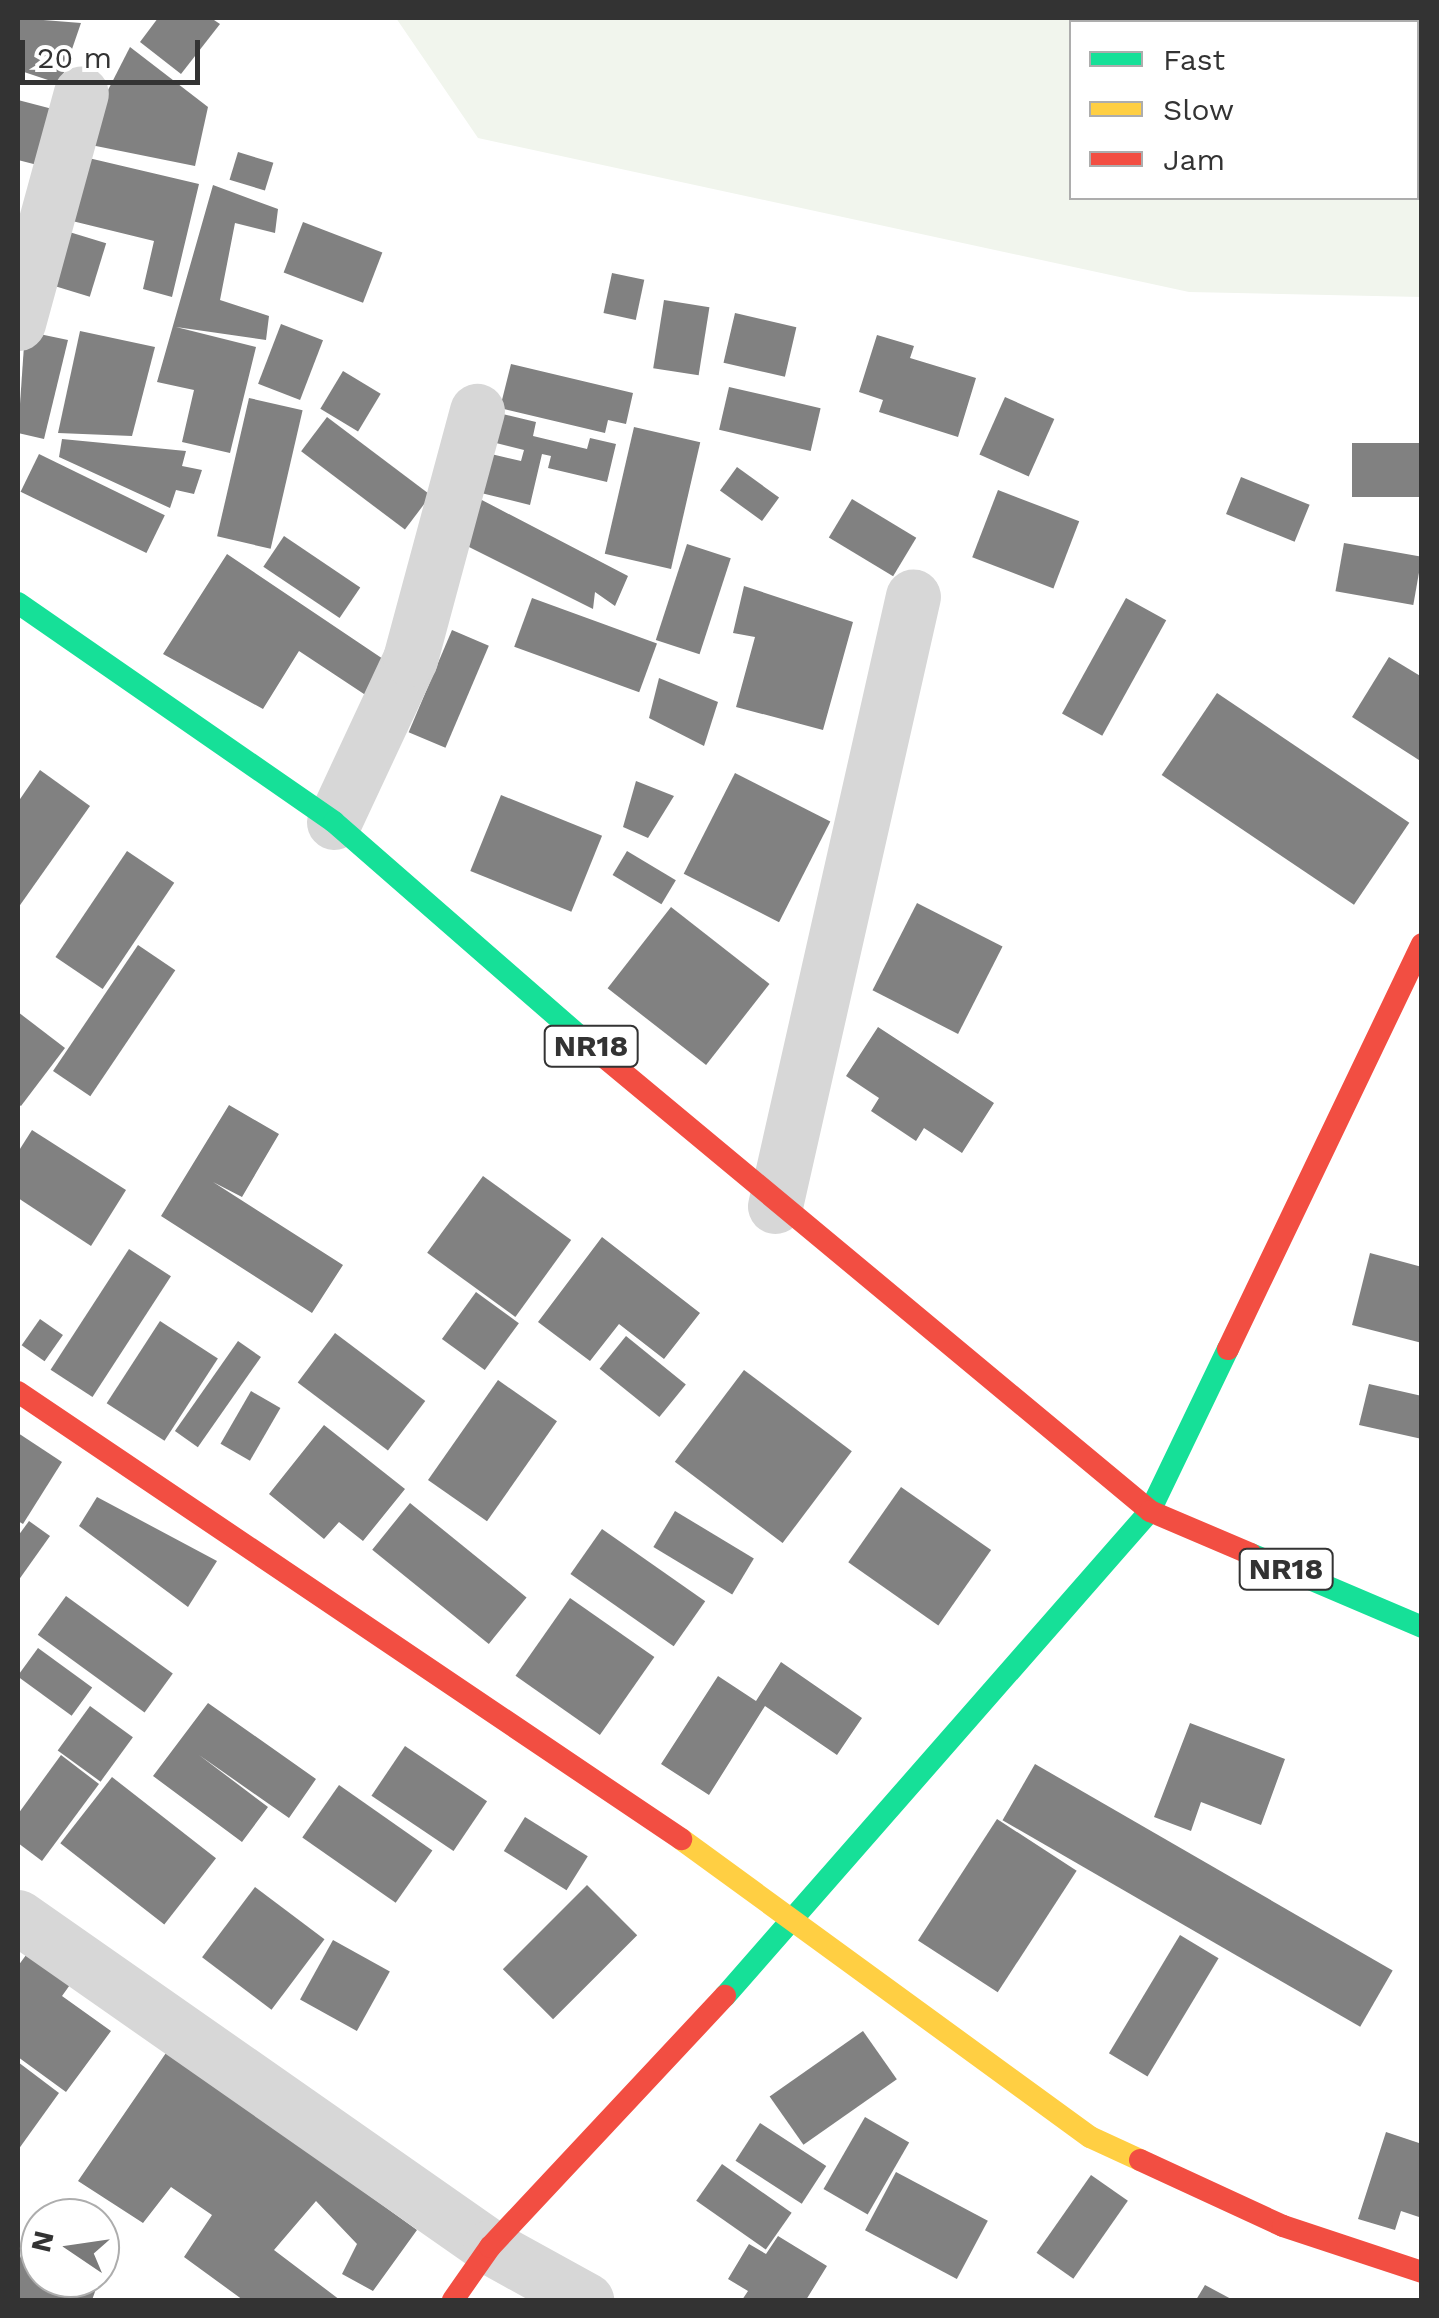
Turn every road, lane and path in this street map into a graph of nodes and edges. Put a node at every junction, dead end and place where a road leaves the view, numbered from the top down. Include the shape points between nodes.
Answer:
1 (81, 93) dead end
2 (18, 323) edge
3 (477, 411) dead end
4 (913, 596) dead end
5 (18, 602) edge
6 (334, 822) junction
7 (1422, 944) edge
8 (775, 1206) junction
9 (18, 1392) edge
10 (1150, 1511) junction
11 (1422, 1627) edge
12 (18, 1917) edge
13 (799, 1918) junction
14 (490, 2247) junction
15 (1422, 2272) edge
16 (453, 2300) edge
17 (586, 2300) edge

1 - 2 street
3 - 6 street via 410,660
4 - 8 street
5 - 6 street, NR18
6 - 8 street, NR18
7 - 10 street
8 - 10 street, NR18
9 - 13 street
10 - 11 street, NR18
10 - 13 street
12 - 14 street
13 - 14 street
13 - 15 street via 1090,2137 1283,2226
14 - 16 street
14 - 17 street

